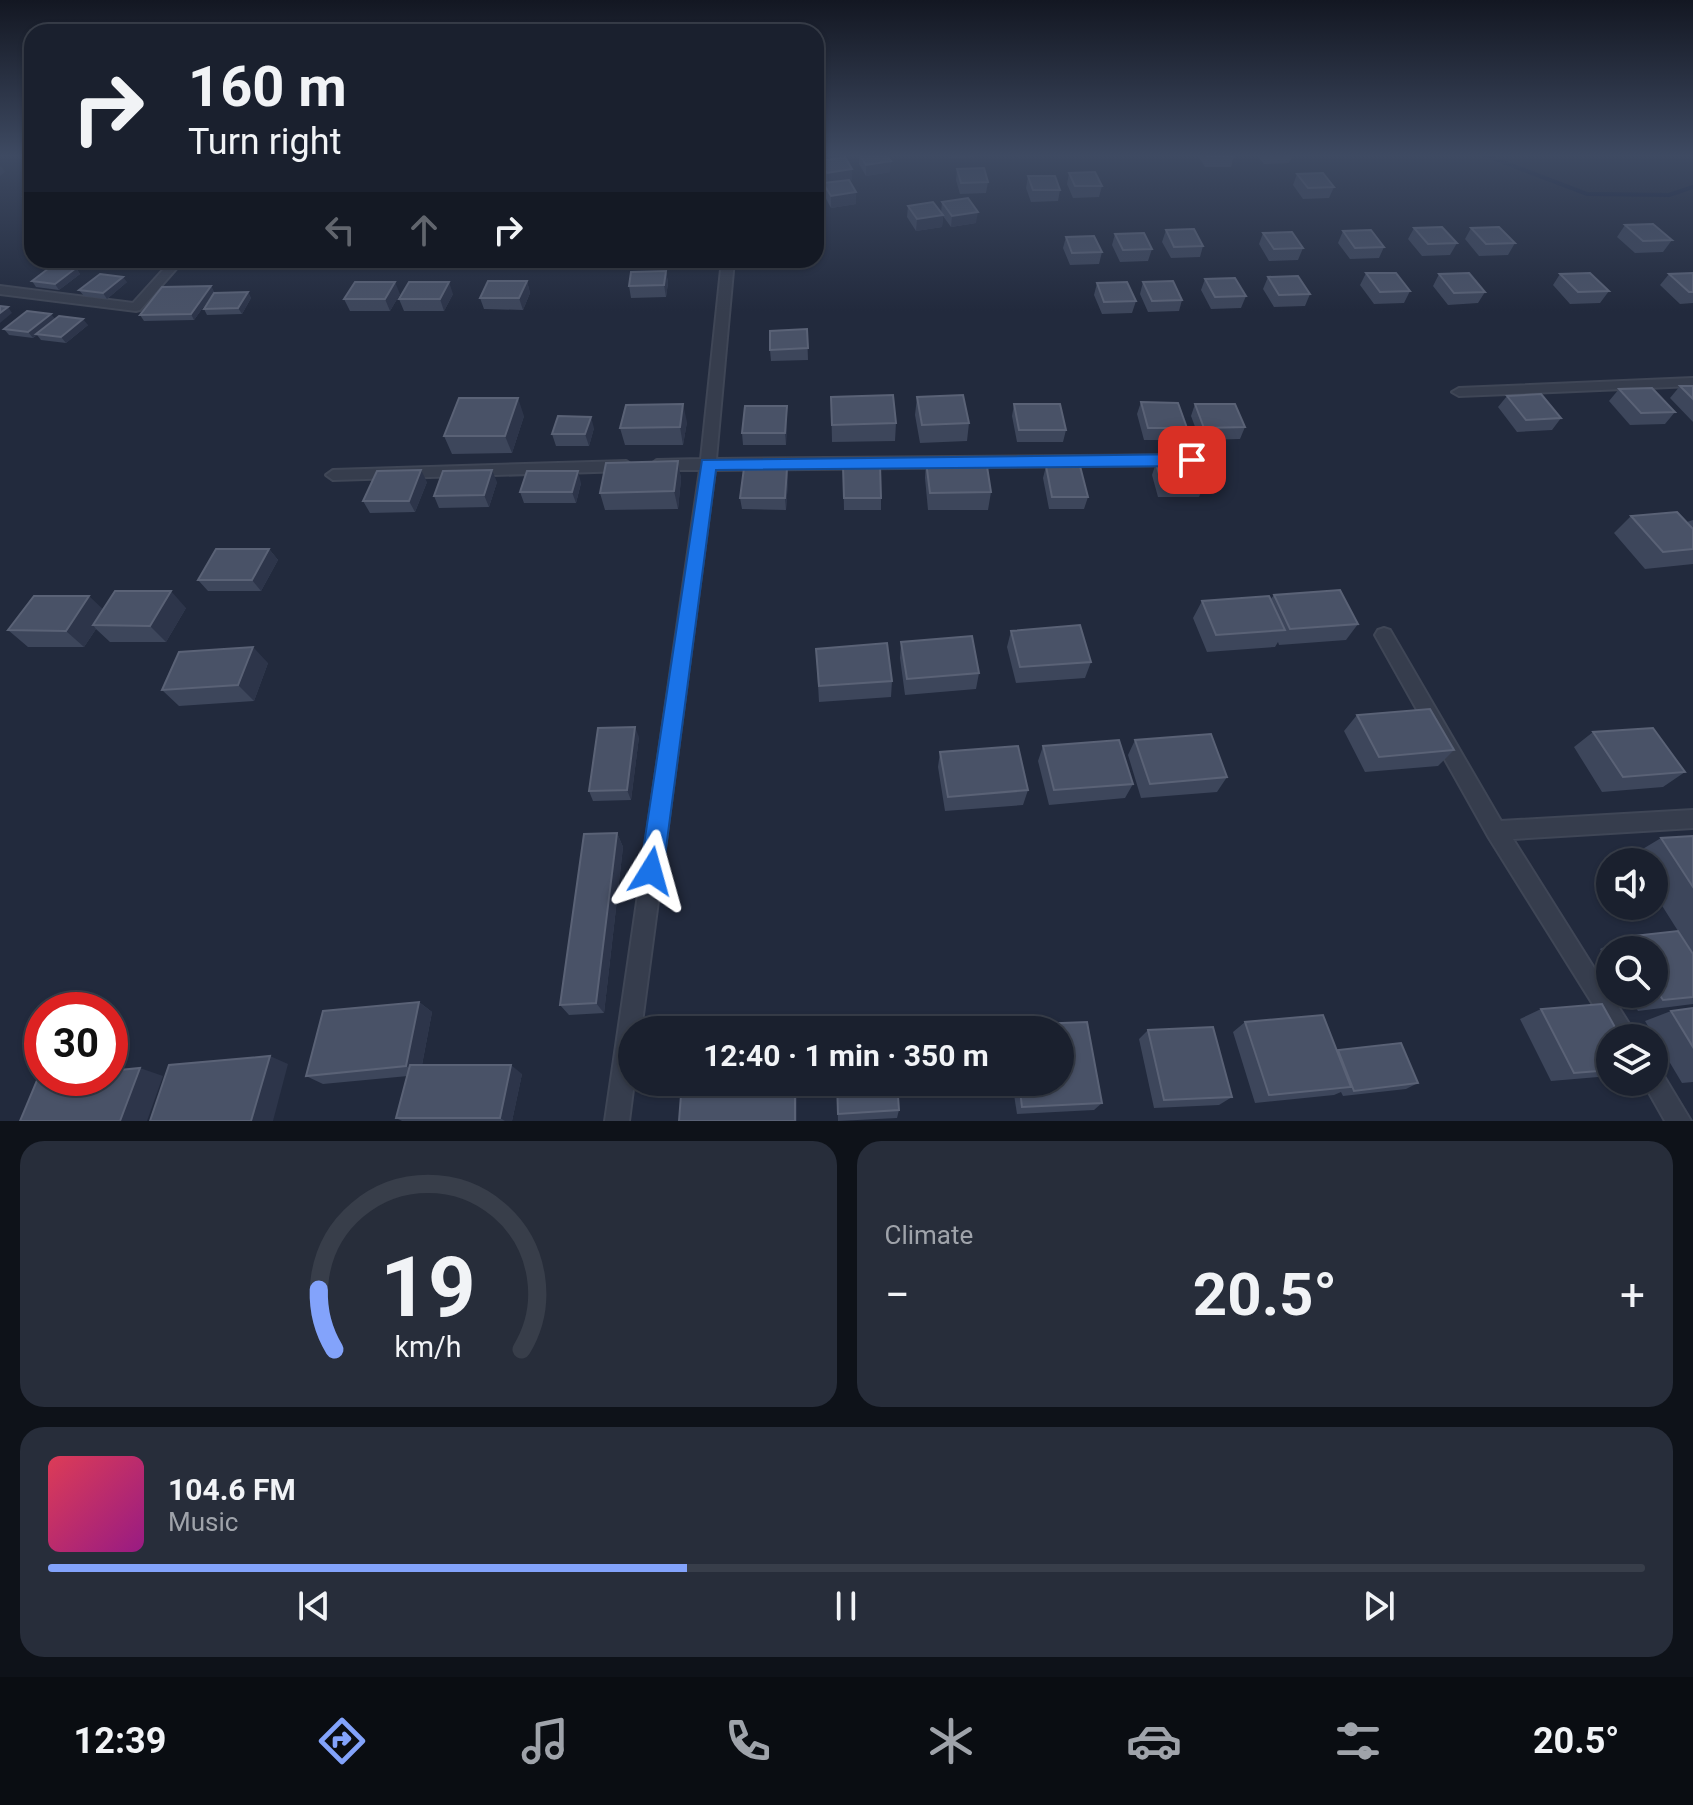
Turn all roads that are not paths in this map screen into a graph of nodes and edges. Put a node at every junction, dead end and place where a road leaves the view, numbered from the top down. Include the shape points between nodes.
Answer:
1 (171, 268) edge
2 (727, 268) edge
3 (0, 290) edge
4 (1693, 382) edge
5 (1459, 392) dead end
6 (1192, 460) edge
7 (708, 464) junction
8 (333, 475) dead end
9 (1384, 635) dead end
10 (1693, 819) edge
11 (1496, 831) junction
12 (1618, 1024) edge
13 (1663, 1096) edge
14 (617, 1121) edge
15 (1679, 1121) edge

1 - 3 street via 136,307
2 - 7 street
4 - 5 street
6 - 7 street
7 - 8 street
7 - 14 street
9 - 11 street
10 - 11 street
11 - 12 street
13 - 15 street

